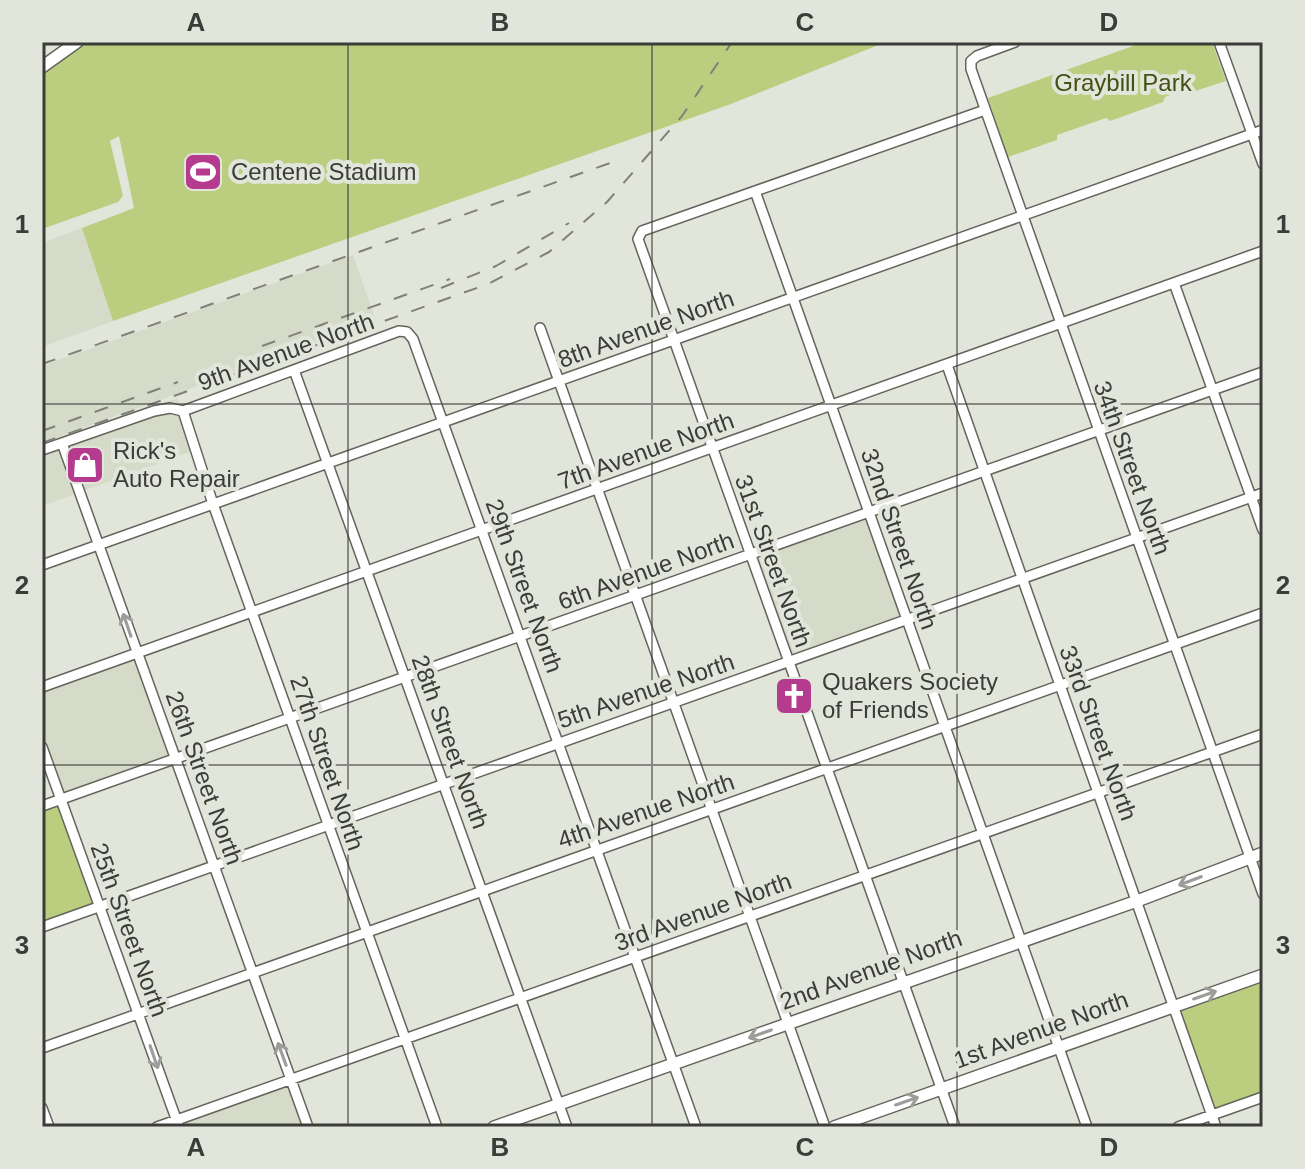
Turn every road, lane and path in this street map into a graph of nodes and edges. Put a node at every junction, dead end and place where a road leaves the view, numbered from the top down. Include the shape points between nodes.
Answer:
1 (77, 42) edge
2 (1015, 42) edge
3 (1219, 42) edge
4 (42, 67) edge
5 (985, 110) junction
6 (1263, 130) edge
7 (1252, 134) junction
8 (1263, 164) edge
9 (755, 191) junction
10 (1022, 216) junction
11 (1263, 251) edge
12 (1174, 283) junction
13 (792, 297) junction
14 (1060, 323) junction
15 (540, 328) dead end
16 (407, 332) joint
17 (673, 340) junction
18 (947, 365) junction
19 (294, 370) junction
20 (1263, 372) edge
21 (559, 382) junction
22 (1213, 390) junction
23 (831, 406) junction
24 (183, 411) junction
25 (444, 423) junction
26 (1098, 431) junction
27 (62, 443) junction
28 (711, 448) junction
29 (42, 450) edge
30 (329, 463) junction
31 (983, 471) junction
32 (597, 489) junction
33 (1263, 493) edge
34 (1251, 497) junction
35 (213, 504) junction
36 (869, 512) junction
37 (1263, 530) edge
38 (482, 531) junction
39 (1136, 538) junction
40 (98, 545) junction
41 (750, 555) junction
42 (42, 565) edge
43 (366, 571) junction
44 (1022, 578) junction
45 (635, 596) junction
46 (253, 612) junction
47 (1263, 613) edge
48 (906, 620) junction
49 (521, 637) junction
50 (1175, 644) junction
51 (136, 653) junction
52 (788, 662) junction
53 (406, 676) junction
54 (1060, 685) junction
55 (42, 687) edge
56 (673, 703) junction
57 (290, 717) junction
58 (944, 726) junction
59 (1263, 734) edge
60 (558, 743) junction
61 (42, 747) edge
62 (1213, 752) junction
63 (175, 759) junction
64 (825, 767) junction
65 (445, 784) junction
66 (1097, 791) junction
67 (61, 800) junction
68 (42, 806) edge
69 (711, 810) junction
70 (328, 825) junction
71 (982, 833) junction
72 (597, 849) junction
73 (1263, 853) edge
74 (1250, 858) junction
75 (215, 866) junction
76 (865, 875) junction
77 (481, 890) junction
78 (1263, 894) edge
79 (1137, 901) junction
80 (100, 906) junction
81 (750, 917) junction
82 (42, 927) edge
83 (365, 932) junction
84 (1021, 940) junction
85 (635, 957) junction
86 (253, 971) junction
87 (1263, 975) edge
88 (903, 983) junction
89 (521, 997) junction
90 (1174, 1006) junction
91 (139, 1014) junction
92 (788, 1024) junction
93 (405, 1039) junction
94 (1059, 1047) junction
95 (42, 1048) edge
96 (674, 1064) junction
97 (291, 1079) junction
98 (941, 1089) junction
99 (1263, 1097) edge
100 (558, 1104) junction
101 (42, 1108) edge
102 (1212, 1115) junction
103 (178, 1123) edge
104 (49, 1127) edge
105 (157, 1127) edge
106 (308, 1127) edge
107 (437, 1127) edge
108 (494, 1127) edge
109 (567, 1127) edge
110 (696, 1127) edge
111 (825, 1127) edge
112 (834, 1127) edge
113 (955, 1127) edge
114 (1087, 1127) edge
115 (1178, 1127) edge
116 (1216, 1127) edge

1 - 4 main road
2 - 5 street, 34th Street North via 971,61
3 - 7 street
5 - 9 street
5 - 10 street, 34th Street North
6 - 7 street, 8th Avenue North
7 - 8 street
7 - 10 street, 8th Avenue North
9 - 13 street, 32nd Street North
9 - 17 street, 31st Street North via 638,234
10 - 13 street, 8th Avenue North
10 - 14 street, 34th Street North
11 - 12 street, 7th Avenue North
12 - 14 street, 7th Avenue North
12 - 22 street
13 - 17 street, 8th Avenue North
13 - 23 street, 32nd Street North
14 - 18 street, 7th Avenue North
14 - 26 street, 34th Street North
15 - 21 street
16 - 19 street, 9th Avenue North
16 - 25 street, 29th Street North
17 - 21 street, 8th Avenue North
17 - 28 street, 31st Street North
18 - 23 street, 7th Avenue North
18 - 31 street, 33rd Street North
19 - 24 street, 9th Avenue North
19 - 30 street, 28th Street North
20 - 22 street, 6th Avenue North
21 - 25 street, 8th Avenue North
21 - 32 street
22 - 26 street, 6th Avenue North
22 - 34 street
23 - 28 street, 7th Avenue North
23 - 36 street, 32nd Street North
24 - 27 street, 9th Avenue North via 154,411
24 - 35 street, 27th Street North
25 - 30 street, 8th Avenue North
25 - 38 street, 29th Street North
26 - 31 street, 6th Avenue North
26 - 39 street, 34th Street North
27 - 29 street, 9th Avenue North
27 - 40 street, 26th Street North
28 - 32 street, 7th Avenue North
28 - 41 street, 31st Street North
30 - 35 street, 8th Avenue North
30 - 43 street, 28th Street North
31 - 36 street, 6th Avenue North
31 - 44 street, 33rd Street North
32 - 38 street, 7th Avenue North
32 - 45 street
33 - 34 street, 5th Avenue North
34 - 37 street
34 - 39 street, 5th Avenue North
35 - 40 street, 8th Avenue North
35 - 46 street, 27th Street North
36 - 41 street, 6th Avenue North
36 - 48 street, 32nd Street North
38 - 43 street, 7th Avenue North
38 - 49 street, 29th Street North
39 - 44 street, 5th Avenue North
39 - 50 street, 34th Street North
40 - 42 street, 8th Avenue North
51 -> 40 street, 26th Street North
41 - 45 street, 6th Avenue North
41 - 52 street, 31st Street North
43 - 46 street, 7th Avenue North
43 - 53 street, 28th Street North
44 - 48 street, 5th Avenue North
44 - 54 street, 33rd Street North
45 - 49 street, 6th Avenue North
45 - 56 street
46 - 51 street, 7th Avenue North
46 - 57 street, 27th Street North
47 - 50 street, 4th Avenue North
48 - 52 street, 5th Avenue North
48 - 58 street, 32nd Street North
49 - 53 street, 6th Avenue North
49 - 60 street, 29th Street North
50 - 54 street, 4th Avenue North
50 - 62 street, 34th Street North
51 - 55 street, 7th Avenue North
51 - 63 street, 26th Street North
52 - 56 street, 5th Avenue North
52 - 64 street, 31st Street North
53 - 57 street, 6th Avenue North
53 - 65 street, 28th Street North
54 - 58 street, 4th Avenue North
54 - 66 street, 33rd Street North
56 - 60 street, 5th Avenue North
56 - 69 street
57 - 63 street, 6th Avenue North
57 - 70 street, 27th Street North
58 - 64 street, 4th Avenue North
58 - 71 street, 32nd Street North
59 - 62 street, 3rd Avenue North
60 - 65 street, 5th Avenue North
60 - 72 street, 29th Street North
61 - 67 street, 25th Street North
62 - 66 street, 3rd Avenue North
62 - 74 street, 34th Street North
63 - 67 street, 6th Avenue North
63 - 75 street, 26th Street North
64 - 69 street, 4th Avenue North
64 - 76 street, 31st Street North
65 - 70 street, 5th Avenue North
65 - 77 street, 28th Street North
66 - 71 street, 3rd Avenue North
66 - 79 street, 33rd Street North
67 - 68 street, 6th Avenue North
67 - 80 street, 25th Street North
69 - 72 street, 4th Avenue North
69 - 81 street
70 - 75 street, 5th Avenue North
70 - 83 street, 27th Street North
71 - 76 street, 3rd Avenue North
71 - 84 street, 32nd Street North
72 - 77 street, 4th Avenue North
72 - 85 street, 29th Street North
73 - 74 main road, 2nd Avenue North
74 - 78 street, 34th Street North
74 -> 79 main road, 2nd Avenue North
75 - 80 street, 5th Avenue North
75 - 86 street, 26th Street North
76 - 81 street, 3rd Avenue North
76 - 88 street, 31st Street North
77 - 83 street, 4th Avenue North
77 - 89 street, 28th Street North
79 - 84 main road, 2nd Avenue North
79 - 90 street, 33rd Street North
80 - 82 street, 5th Avenue North
80 - 91 street, 25th Street North
81 - 85 street, 3rd Avenue North
81 - 92 street
83 - 86 street, 4th Avenue North
83 - 93 street, 27th Street North
84 - 88 main road, 2nd Avenue North
84 - 94 street, 32nd Street North
85 - 89 street, 3rd Avenue North
85 - 96 street, 29th Street North
86 - 91 street, 4th Avenue North
97 -> 86 street, 26th Street North
90 -> 87 main road, 1st Avenue North
88 - 92 main road, 2nd Avenue North
88 - 98 street, 31st Street North
89 - 93 street, 3rd Avenue North
89 - 100 street, 28th Street North
90 - 94 main road, 1st Avenue North
90 - 102 street, 33rd Street North
91 - 95 street, 4th Avenue North
91 -> 103 street, 25th Street North
92 -> 96 main road, 2nd Avenue North
92 - 111 street
93 - 97 street, 3rd Avenue North
93 - 107 street, 27th Street North
94 - 98 main road, 1st Avenue North
94 - 114 street, 32nd Street North
96 - 100 main road, 2nd Avenue North
96 - 110 street, 29th Street North
97 - 103 street, 3rd Avenue North
97 - 106 street, 26th Street North
112 -> 98 main road, 1st Avenue North
98 - 113 street, 31st Street North
99 - 102 street
100 - 108 main road, 2nd Avenue North
100 - 109 street, 28th Street North
101 - 104 street
102 - 115 street
102 - 116 street, 33rd Street North
103 - 105 street, 3rd Avenue North

